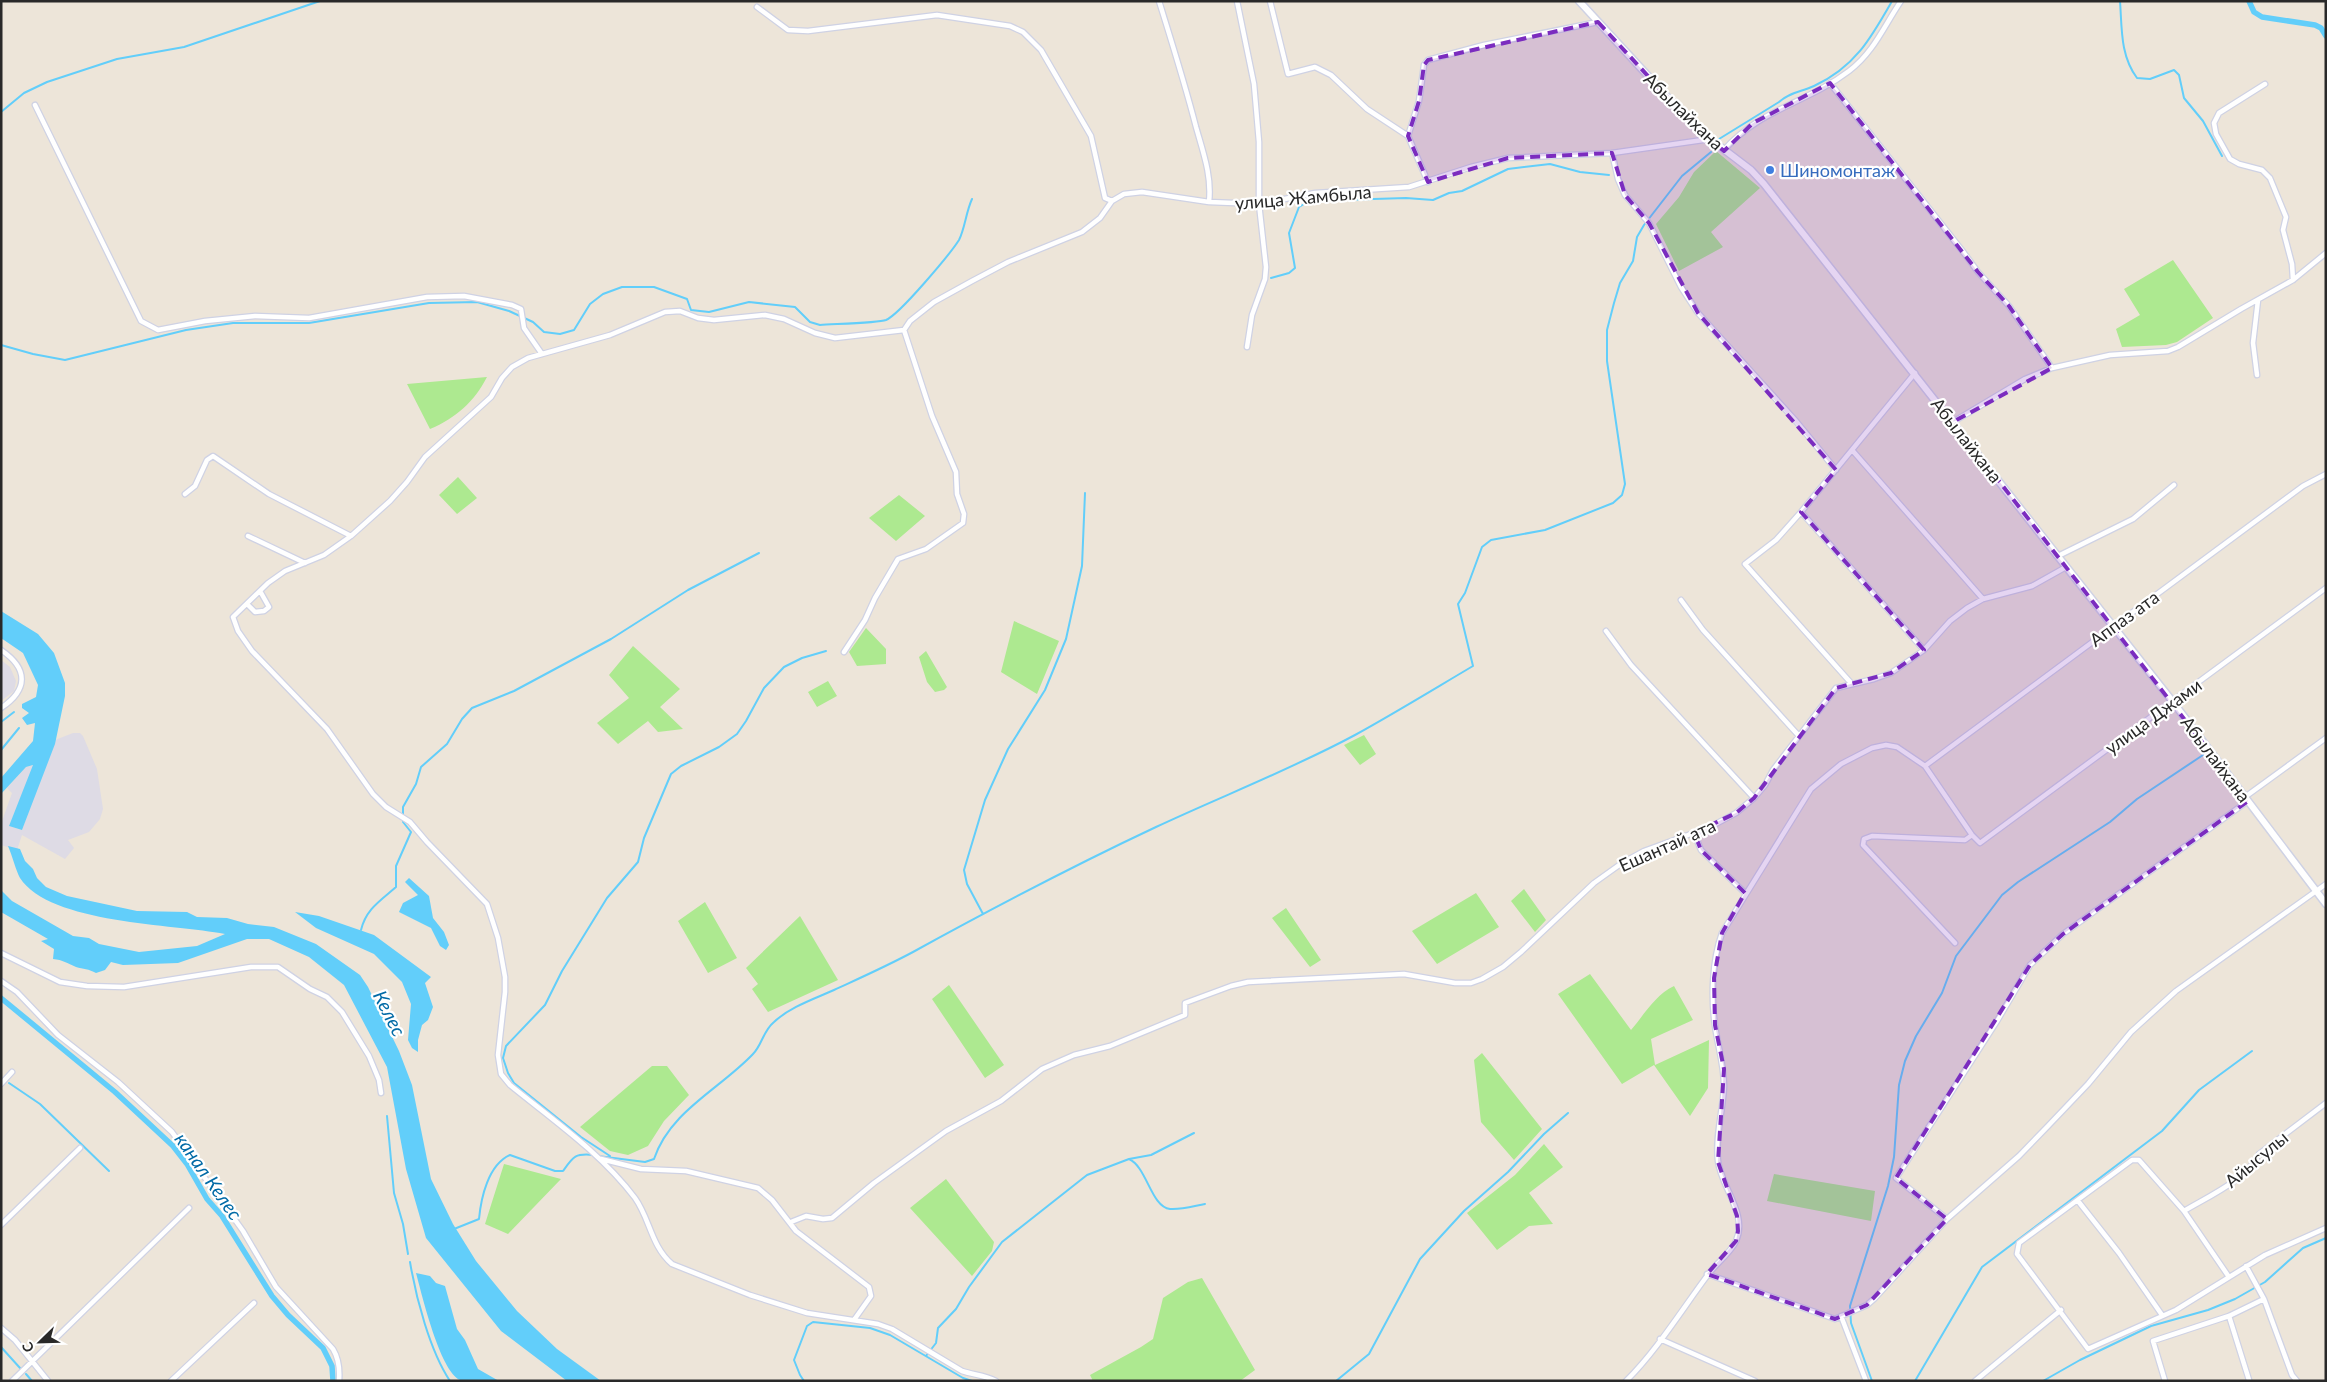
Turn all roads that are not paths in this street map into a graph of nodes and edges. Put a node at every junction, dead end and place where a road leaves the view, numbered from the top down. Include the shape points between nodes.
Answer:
1 (1159, 1) edge
2 (1237, 1) edge
3 (1270, 1) edge
4 (1579, 1) edge
5 (1901, 1) edge
6 (757, 7) dead end
7 (1598, 22) junction
8 (1830, 83) junction
9 (2265, 84) dead end
10 (35, 105) dead end
11 (1408, 136) junction
12 (1710, 139) junction
13 (1724, 150) junction
14 (1612, 153) junction
15 (1428, 182) junction
16 (1112, 201) junction
17 (1209, 202) junction
18 (1259, 204) junction
19 (2326, 253) edge
20 (2293, 280) junction
21 (2258, 300) junction
22 (904, 330) junction
23 (1248, 348) dead end
24 (542, 354) junction
25 (2052, 368) junction
26 (1915, 374) junction
27 (2257, 375) dead end
28 (1953, 422) junction
29 (1852, 450) junction
30 (1836, 470) junction
31 (2325, 477) edge
32 (2174, 485) dead end
33 (185, 494) dead end
34 (1801, 512) junction
35 (248, 536) dead end
36 (351, 536) junction
37 (2058, 556) junction
38 (305, 563) junction
39 (2066, 567) junction
40 (2326, 588) edge
41 (260, 591) junction
42 (1983, 599) junction
43 (1681, 600) dead end
44 (247, 604) junction
45 (2113, 626) junction
46 (1606, 631) dead end
47 (1, 650) edge
48 (1924, 650) junction
49 (844, 652) dead end
50 (1851, 683) junction
51 (2172, 702) junction
52 (1, 708) edge
53 (1799, 736) junction
54 (2326, 738) edge
55 (1925, 766) junction
56 (1754, 798) junction
57 (2246, 799) junction
58 (1694, 833) junction
59 (1972, 835) junction
60 (2326, 884) edge
61 (2316, 892) junction
62 (1745, 893) junction
63 (2326, 904) edge
64 (1955, 943) dead end
65 (1, 953) edge
66 (1, 981) edge
67 (12, 1072) dead end
68 (1, 1084) edge
69 (381, 1093) dead end
70 (2326, 1103) edge
71 (80, 1148) dead end
72 (600, 1159) junction
73 (2078, 1201) junction
74 (189, 1208) dead end
75 (2184, 1211) junction
76 (1947, 1219) junction
77 (791, 1222) junction
78 (1, 1225) edge
79 (2326, 1228) edge
80 (2246, 1266) junction
81 (1708, 1274) junction
82 (2229, 1277) junction
83 (2264, 1299) junction
84 (254, 1303) dead end
85 (2061, 1310) junction
86 (2162, 1315) junction
87 (1842, 1316) junction
88 (2230, 1316) junction
89 (854, 1320) junction
90 (1, 1328) edge
91 (1660, 1339) junction
92 (32, 1361) junction
93 (2249, 1380) edge
94 (12, 1381) edge
95 (48, 1381) edge
96 (171, 1381) edge
97 (339, 1381) edge
98 (996, 1381) edge
99 (1626, 1381) edge
100 (1755, 1381) edge
101 (1866, 1381) edge
102 (1975, 1381) edge
103 (2165, 1381) edge
104 (2297, 1381) edge

1 - 17 street via 1206,164 1211,187
2 - 18 street via 1254,84 1259,142
3 - 11 street via 1288,74 1315,67 1331,75 1367,109
4 - 7 main road, Абылайхана
5 - 8 street via 1868,52 1850,70
6 - 16 street via 788,30 808,31 937,14 1010,26 1024,32 1041,50 1083,119 1094,145 1105,198
7 - 11 street via 1428,60 1424,65 1419,101
7 - 12 main road, Абылайхана
8 - 13 street via 1753,123
8 - 25 street via 1978,272 2009,306
9 - 20 street via 2218,114 2214,123 2216,134 2230,159 2262,170 2270,178 2286,217 2283,230
10 - 24 street via 141,321 158,330 256,316 309,318 426,297 464,296 521,309 524,328
11 - 15 street
12 - 13 main road, Абылайхана
12 - 14 street, улица Жамбыла
13 - 26 main road, Абылайхана via 1764,184
14 - 15 street, улица Жамбыла via 1508,158
14 - 30 street via 1626,195 1649,223 1698,313
15 - 18 street, улица Жамбыла via 1409,187 1315,193
16 - 17 street, улица Жамбыла via 1124,194 1142,192
16 - 22 street via 1100,218 1082,232 1008,262 972,281 934,302
17 - 18 street, улица Жамбыла
18 - 23 street via 1265,279 1252,316
19 - 20 street
20 - 21 street
21 - 25 street via 2168,351 2110,355
21 - 27 street via 2253,343
22 - 24 street via 835,338 814,334 784,318 765,315 714,320 680,311 665,312 610,335
22 - 49 street via 932,416 956,472 963,523 926,549 898,559 866,620
24 - 36 street via 512,367 491,397 425,457 408,482
25 - 28 street via 2026,379
26 - 28 main road, Абылайхана
26 - 29 street
28 - 37 main road, Абылайхана
29 - 30 street
29 - 42 street
30 - 34 street
31 - 45 street, Аппаз ата via 2303,486
32 - 37 street via 2138,516
33 - 36 street via 195,486 207,460 213,456 269,494
34 - 48 street
34 - 50 street via 1776,540 1745,564
35 - 38 street
36 - 38 street via 324,555
37 - 39 main road, Абылайхана
38 - 41 street via 285,571
39 - 42 street, Ешантай ата via 2032,586
39 - 45 main road, Абылайхана
40 - 51 street, улица Джами
41 - 44 street
41 - 44 street via 269,606 256,612
42 - 48 street, Ешантай ата via 1950,621
43 - 53 street via 1703,630
44 - 72 street via 233,617 252,651 327,729 373,794 410,822 487,904 498,938 505,977 498,1055 502,1074 510,1085
45 - 51 main road, Абылайхана
45 - 55 street, Аппаз ата
46 - 56 street via 1630,665
47 - 52 street via 16,664 22,680 19,693
48 - 50 street, Ешантай ата via 1891,673
50 - 53 street, Ешантай ата via 1836,688
51 - 57 main road, Абылайхана
51 - 59 street, улица Джами via 1980,843
53 - 56 street, Ешантай ата
54 - 57 street
55 - 59 street
55 - 62 street via 1897,747 1886,744 1841,764 1811,789
56 - 58 street, Ешантай ата via 1736,813
57 - 61 main road, Абылайхана
57 - 76 street via 2063,934 2030,965 1896,1178
58 - 62 street via 1701,850
58 - 77 street, Ешантай ата via 1644,851 1622,863 1594,884 1503,967 1482,979 1455,983 1404,974 1248,982 1231,986 1186,1004 1185,1015 1110,1046 1074,1055 1042,1069 1001,1101 946,1131 832,1218 823,1220 806,1216
59 - 64 street via 1965,840 1872,836 1864,839 1864,844
60 - 61 street
61 - 63 main road, Абылайхана
61 - 76 street via 2154,1010 2019,1156
62 - 81 street via 1722,933 1714,978 1715,1025 1724,1069 1718,1162 1737,1216 1738,1230 1736,1241
65 - 69 street via 60,982 87,986 124,987 251,967 278,967 327,997 342,1012 368,1056
66 - 97 street via 179,1140 243,1231 276,1287 333,1349 339,1366
67 - 68 street
70 - 75 street, Айысулы via 2259,1154 2254,1164
71 - 78 street
72 - 77 street via 641,1168 686,1171 758,1188
72 - 89 street via 636,1199 657,1247 672,1264 750,1295 807,1313
73 - 75 street via 2132,1160 2139,1160
73 - 85 street via 2019,1243 2018,1254
73 - 86 street
74 - 92 street
75 - 82 street
76 - 87 street via 1871,1302
77 - 89 street via 796,1231 869,1287 871,1296
79 - 80 street
80 - 82 street
80 - 83 street
81 - 87 street via 1835,1319
81 - 91 street
82 - 86 street via 2176,1310
83 - 88 street
83 - 104 street
84 - 96 street
85 - 86 street via 2088,1349
85 - 102 street
87 - 101 street
88 - 93 street
88 - 103 street via 2153,1340
89 - 98 street via 892,1329 962,1371 986,1375
90 - 92 street
91 - 99 street
91 - 100 street
92 - 94 street
92 - 95 street

